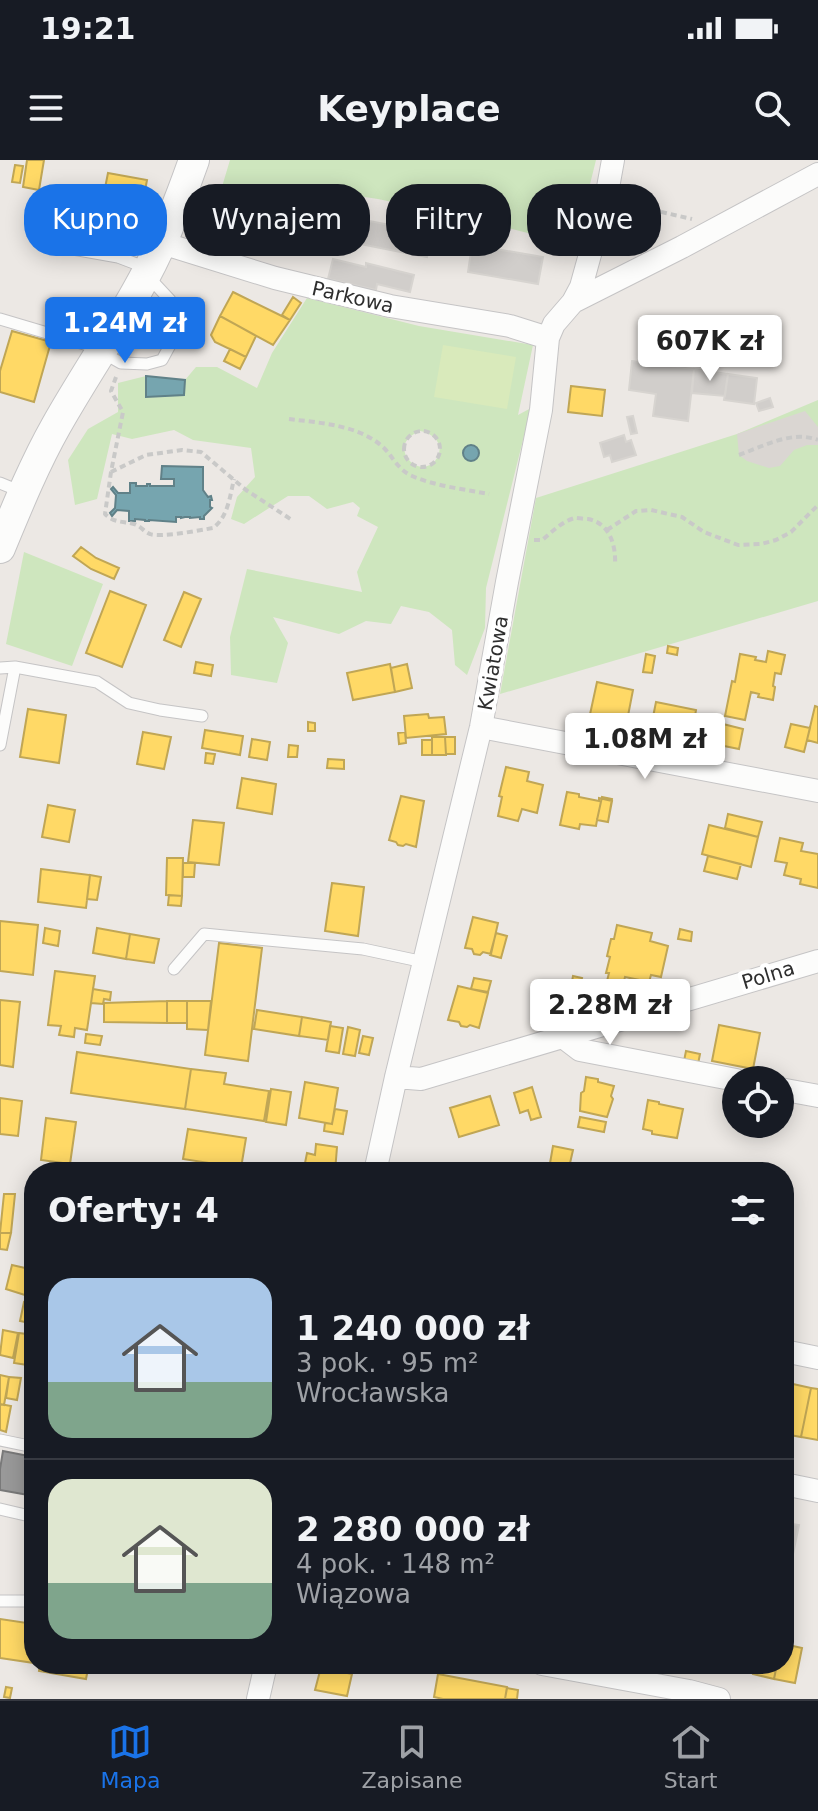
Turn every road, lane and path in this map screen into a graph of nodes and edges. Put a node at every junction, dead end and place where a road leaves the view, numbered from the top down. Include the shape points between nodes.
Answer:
1 (194, 160) edge
2 (613, 160) edge
3 (818, 174) edge
4 (608, 184) edge
5 (661, 208) edge
6 (730, 220) junction
7 (112, 256) edge
8 (589, 256) edge
9 (152, 263) junction
10 (573, 302) junction
11 (0, 319) edge
12 (548, 338) junction
13 (111, 357) junction
14 (289, 419) dead end
15 (818, 440) edge
16 (739, 455) dead end
17 (409, 460) junction
18 (402, 470) junction
19 (111, 472) junction
20 (234, 479) junction
21 (12, 487) edge
22 (489, 494) dead end
23 (818, 505) edge
24 (292, 520) dead end
25 (607, 530) junction
26 (516, 536) junction
27 (0, 548) edge
28 (615, 564) dead end
29 (15, 667) junction
30 (0, 668) edge
31 (202, 716) dead end
32 (481, 727) junction
33 (0, 745) edge
34 (818, 791) edge
35 (818, 961) edge
36 (424, 962) junction
37 (174, 969) dead end
38 (563, 1037) junction
39 (396, 1077) junction
40 (722, 1077) edge
41 (794, 1092) edge
42 (818, 1096) edge
43 (377, 1162) edge
44 (794, 1353) edge
45 (818, 1358) edge
46 (0, 1440) edge
47 (24, 1445) edge
48 (794, 1486) edge
49 (818, 1491) edge
50 (0, 1509) edge
51 (24, 1515) edge
52 (0, 1601) edge
53 (24, 1601) edge
54 (264, 1674) edge
55 (596, 1674) edge
56 (258, 1699) edge
57 (719, 1699) edge

1 - 9 main road
2 - 4 street, Kwiatowa
3 - 6 street
5 - 6 path
6 - 10 street
7 - 9 lane
8 - 10 street, Kwiatowa
9 - 12 street, Parkowa via 275,278
9 - 13 main road
9 - 13 lane via 156,285 170,300 175,336 162,360 147,364
10 - 12 street, Kwiatowa
11 - 13 lane
12 - 26 street, Kwiatowa via 541,410
13 - 19 path via 111,391 123,412
13 - 21 main road
14 - 18 path via 360,433
15 - 16 path via 796,435
17 - 17 path via 419,467 435,461 435,437 428,432 412,434 404,449
17 - 18 path
18 - 22 path via 426,481
19 - 20 path via 146,455 182,450 201,452
19 - 20 path via 105,514 158,536 213,528 226,511
20 - 24 path
21 - 27 main road
23 - 25 path via 791,532 761,544 738,545 682,517 651,510 636,511
25 - 26 path via 592,520 575,518 542,540
25 - 28 path
26 - 32 street, Kwiatowa
29 - 30 lane
29 - 31 lane via 97,682 129,703
29 - 33 lane
32 - 34 street
32 - 36 street, Kwiatowa
35 - 38 street, Polna
36 - 37 lane via 363,949 204,934
36 - 39 street, Kwiatowa
38 - 39 street, Polna via 421,1079
38 - 40 street via 580,1050
39 - 43 street, Kwiatowa
41 - 42 street
44 - 45 street
46 - 47 lane
48 - 49 street
50 - 51 lane
52 - 53 lane
54 - 56 street
55 - 57 street

